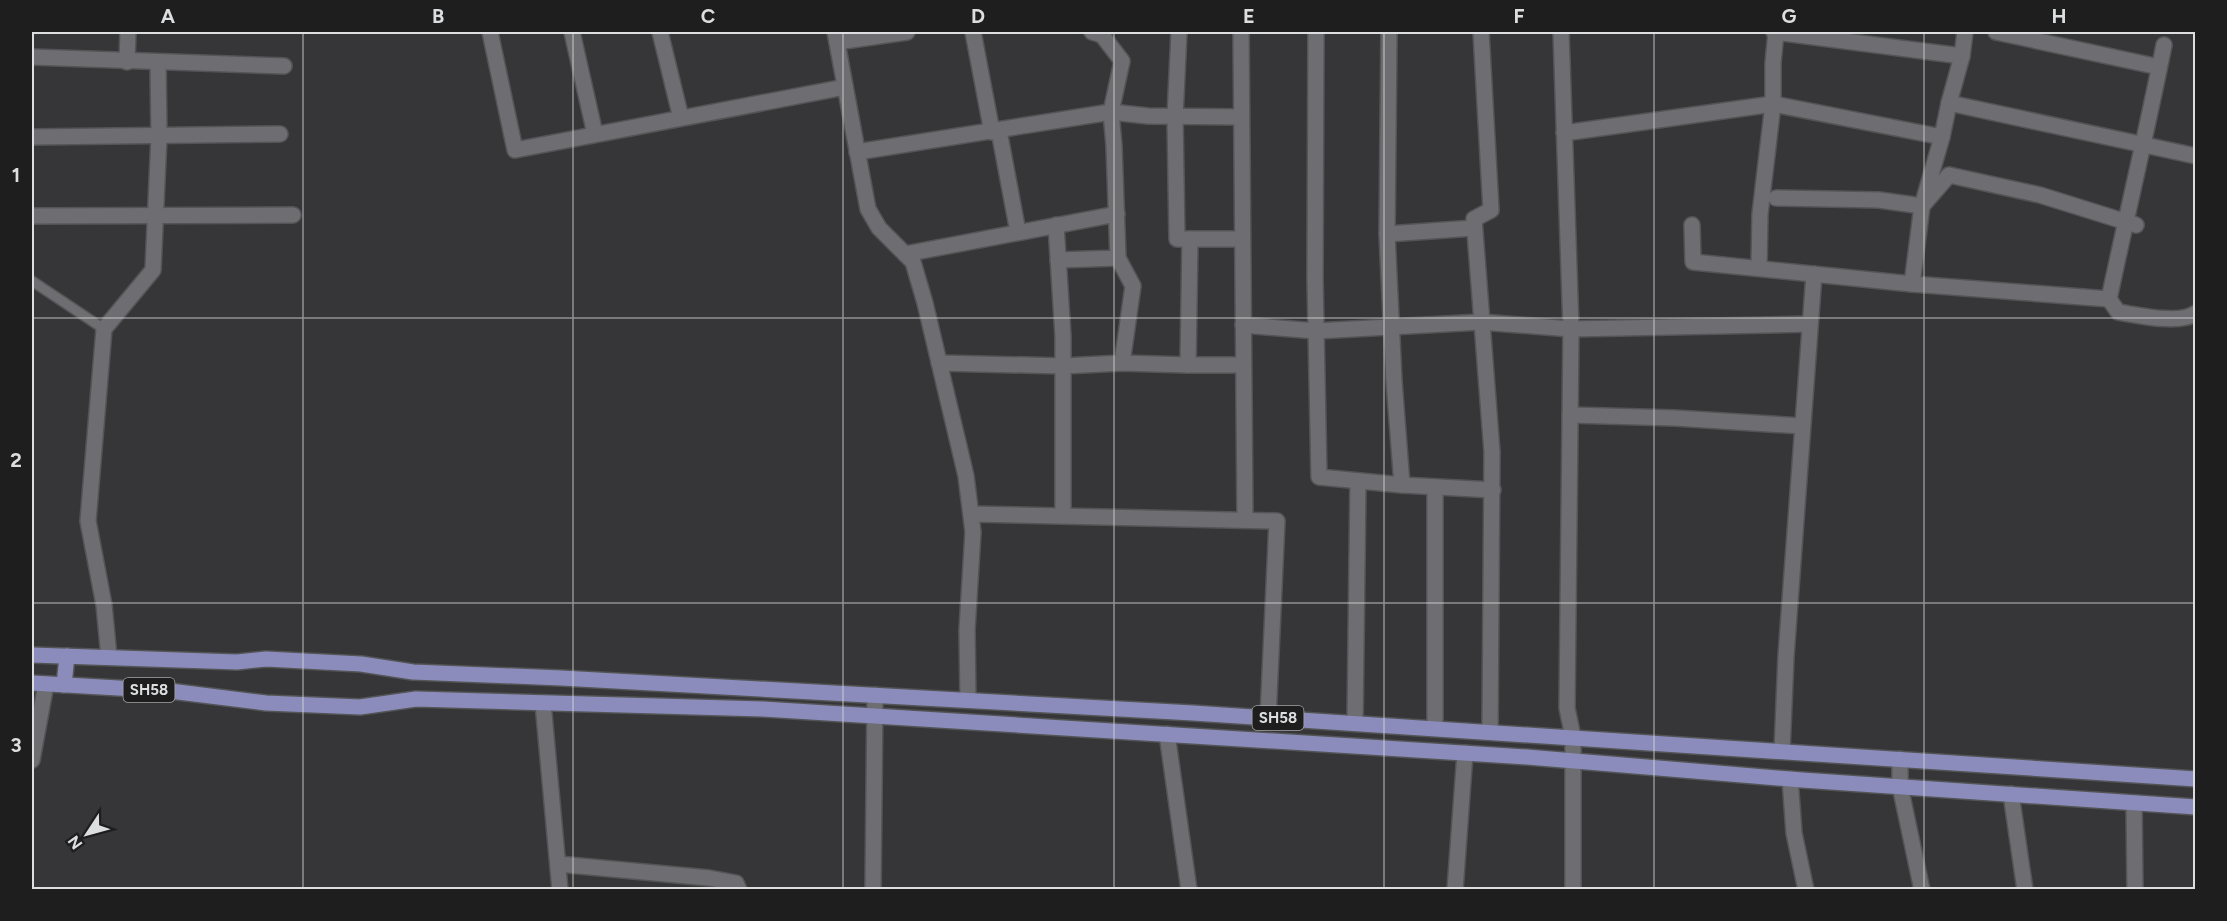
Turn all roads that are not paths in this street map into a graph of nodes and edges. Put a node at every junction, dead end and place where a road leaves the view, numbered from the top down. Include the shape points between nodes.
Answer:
1 (128, 32) edge
2 (490, 32) edge
3 (572, 32) edge
4 (660, 32) edge
5 (907, 32) edge
6 (973, 32) edge
7 (1092, 32) edge
8 (1179, 32) edge
9 (1241, 32) edge
10 (1316, 32) edge
11 (1389, 32) edge
12 (1480, 32) edge
13 (1561, 32) edge
14 (1775, 32) edge
15 (1965, 32) edge
16 (1996, 32) edge
17 (836, 37) edge
18 (2164, 45) dead end
19 (1962, 56) junction
20 (32, 57) edge
21 (127, 62) junction
22 (158, 63) junction
23 (284, 66) dead end
24 (2159, 67) junction
25 (845, 87) junction
26 (1949, 103) junction
27 (1773, 104) junction
28 (1110, 112) junction
29 (1175, 117) junction
30 (1241, 117) junction
31 (681, 118) junction
32 (996, 131) junction
33 (1564, 133) junction
34 (280, 134) dead end
35 (595, 134) junction
36 (159, 136) junction
37 (32, 137) edge
38 (1942, 137) junction
39 (2144, 145) junction
40 (857, 152) junction
41 (2196, 156) edge
42 (1776, 198) dead end
43 (1922, 206) junction
44 (1118, 214) junction
45 (293, 215) dead end
46 (32, 216) edge
47 (156, 216) junction
48 (2131, 223) junction
49 (1056, 225) junction
50 (1692, 225) dead end
51 (1474, 228) junction
52 (1018, 232) junction
53 (1387, 234) junction
54 (1190, 239) junction
55 (1242, 239) junction
56 (905, 254) junction
57 (1118, 258) junction
58 (1058, 260) junction
59 (1759, 268) junction
60 (1814, 274) junction
61 (32, 281) edge
62 (1912, 284) junction
63 (2109, 299) junction
64 (2196, 313) edge
65 (1481, 322) junction
66 (1810, 324) junction
67 (1243, 325) junction
68 (1392, 327) junction
69 (104, 328) junction
70 (1571, 329) junction
71 (1316, 331) junction
72 (939, 363) junction
73 (1122, 363) junction
74 (1188, 364) junction
75 (1243, 365) junction
76 (1063, 366) junction
77 (1570, 414) junction
78 (1802, 426) junction
79 (1358, 481) junction
80 (1402, 485) junction
81 (1435, 487) junction
82 (1492, 490) junction
83 (970, 514) junction
84 (1063, 516) junction
85 (1245, 519) junction
86 (32, 654) edge
87 (67, 656) junction
88 (109, 657) junction
89 (39, 683) edge
90 (64, 685) junction
91 (874, 695) junction
92 (968, 700) junction
93 (543, 703) junction
94 (874, 717) junction
95 (1268, 718) junction
96 (1355, 723) junction
97 (1435, 728) junction
98 (1490, 732) junction
99 (1167, 734) junction
100 (1573, 737) junction
101 (1782, 752) junction
102 (1465, 753) junction
103 (1900, 759) junction
104 (32, 760) edge
105 (1572, 761) junction
106 (1790, 779) junction
107 (2196, 779) edge
108 (1900, 786) junction
109 (2011, 794) junction
110 (2134, 803) junction
111 (2196, 807) edge
112 (558, 864) junction
113 (560, 890) edge
114 (739, 890) edge
115 (873, 890) edge
116 (1189, 890) edge
117 (1455, 890) edge
118 (1573, 890) edge
119 (1806, 890) edge
120 (1922, 890) edge
121 (2025, 890) edge
122 (2135, 890) edge

1 - 21 street
2 - 35 street via 514,150
3 - 35 street
4 - 31 street
5 - 17 street
6 - 32 street
7 - 28 street via 1102,35 1122,61
8 - 29 street
9 - 30 street
10 - 71 street
11 - 53 street
12 - 51 street via 1491,210 1474,219
13 - 33 street
14 - 19 street
14 - 27 street
15 - 19 street
16 - 24 street
17 - 25 street
18 - 24 street
19 - 26 street
20 - 21 street
21 - 22 street
22 - 23 street
22 - 36 street
24 - 39 street
25 - 31 street
25 - 40 street
26 - 38 street
26 - 39 street
27 - 33 street
27 - 38 street
27 - 59 street via 1760,214
28 - 29 street
28 - 32 street
28 - 44 street
29 - 30 street
29 - 54 street via 1177,239
30 - 55 street
31 - 35 street
32 - 40 street
32 - 52 street
33 - 70 street
34 - 36 street
36 - 37 street
36 - 47 street
38 - 43 street
39 - 41 street
39 - 48 street
40 - 56 street via 868,209 879,228
42 - 43 street via 1879,200
43 - 48 street via 1949,175 2040,195
43 - 62 street
44 - 49 street
44 - 57 street
45 - 47 street
46 - 47 street
47 - 69 street via 153,270
48 - 63 street
49 - 52 street
49 - 58 street
50 - 59 street via 1693,262
51 - 53 street
51 - 65 street
52 - 56 street
53 - 68 street
54 - 55 street
54 - 74 street
55 - 67 street
56 - 72 street via 913,262
57 - 58 street
57 - 73 street via 1133,286
58 - 76 street
59 - 60 street
60 - 62 street
60 - 66 street
61 - 69 lane
62 - 63 street
63 - 64 street via 2118,312 2177,319
65 - 68 street
65 - 70 street
65 - 82 street
66 - 70 street
66 - 78 street
67 - 71 street
67 - 75 street
68 - 71 street
68 - 80 street
69 - 88 street via 88,521
70 - 77 street
71 - 79 street via 1320,477
72 - 76 street
72 - 83 street via 966,476
73 - 74 street
73 - 76 street
74 - 75 street
75 - 85 street
76 - 84 street
77 - 78 street
77 - 100 street via 1566,708
78 - 101 street
79 - 80 street
79 - 96 street
80 - 81 street
81 - 82 street
81 - 97 street
82 - 98 street
83 - 84 street
83 - 92 street via 973,532 967,630
84 - 85 street
85 - 95 street via 1277,521
86 - 87 main road, SH58
87 - 88 main road, SH58
87 - 90 main road
88 - 91 main road, SH58 via 237,662 266,659 361,664 413,672
89 - 90 main road, SH58
89 - 104 street
90 - 93 main road, SH58 via 360,707 416,699
91 - 92 main road, SH58
91 - 94 street
92 - 95 main road, SH58
93 - 94 main road, SH58 via 763,709
93 - 112 street
94 - 99 main road, SH58
94 - 115 street
95 - 96 main road, SH58
96 - 97 main road, SH58
97 - 98 main road, SH58
98 - 100 main road, SH58
99 - 102 main road, SH58
99 - 116 street
100 - 101 main road, SH58
100 - 105 street
101 - 103 main road, SH58
102 - 105 main road, SH58
102 - 117 street
103 - 107 main road, SH58
103 - 108 street
105 - 106 main road, SH58
105 - 118 street
106 - 108 main road, SH58
106 - 119 street via 1794,833
108 - 109 main road, SH58
108 - 120 street
109 - 110 main road, SH58
109 - 121 street
110 - 111 main road, SH58
110 - 122 street
112 - 113 street
112 - 114 street via 709,878 736,883

